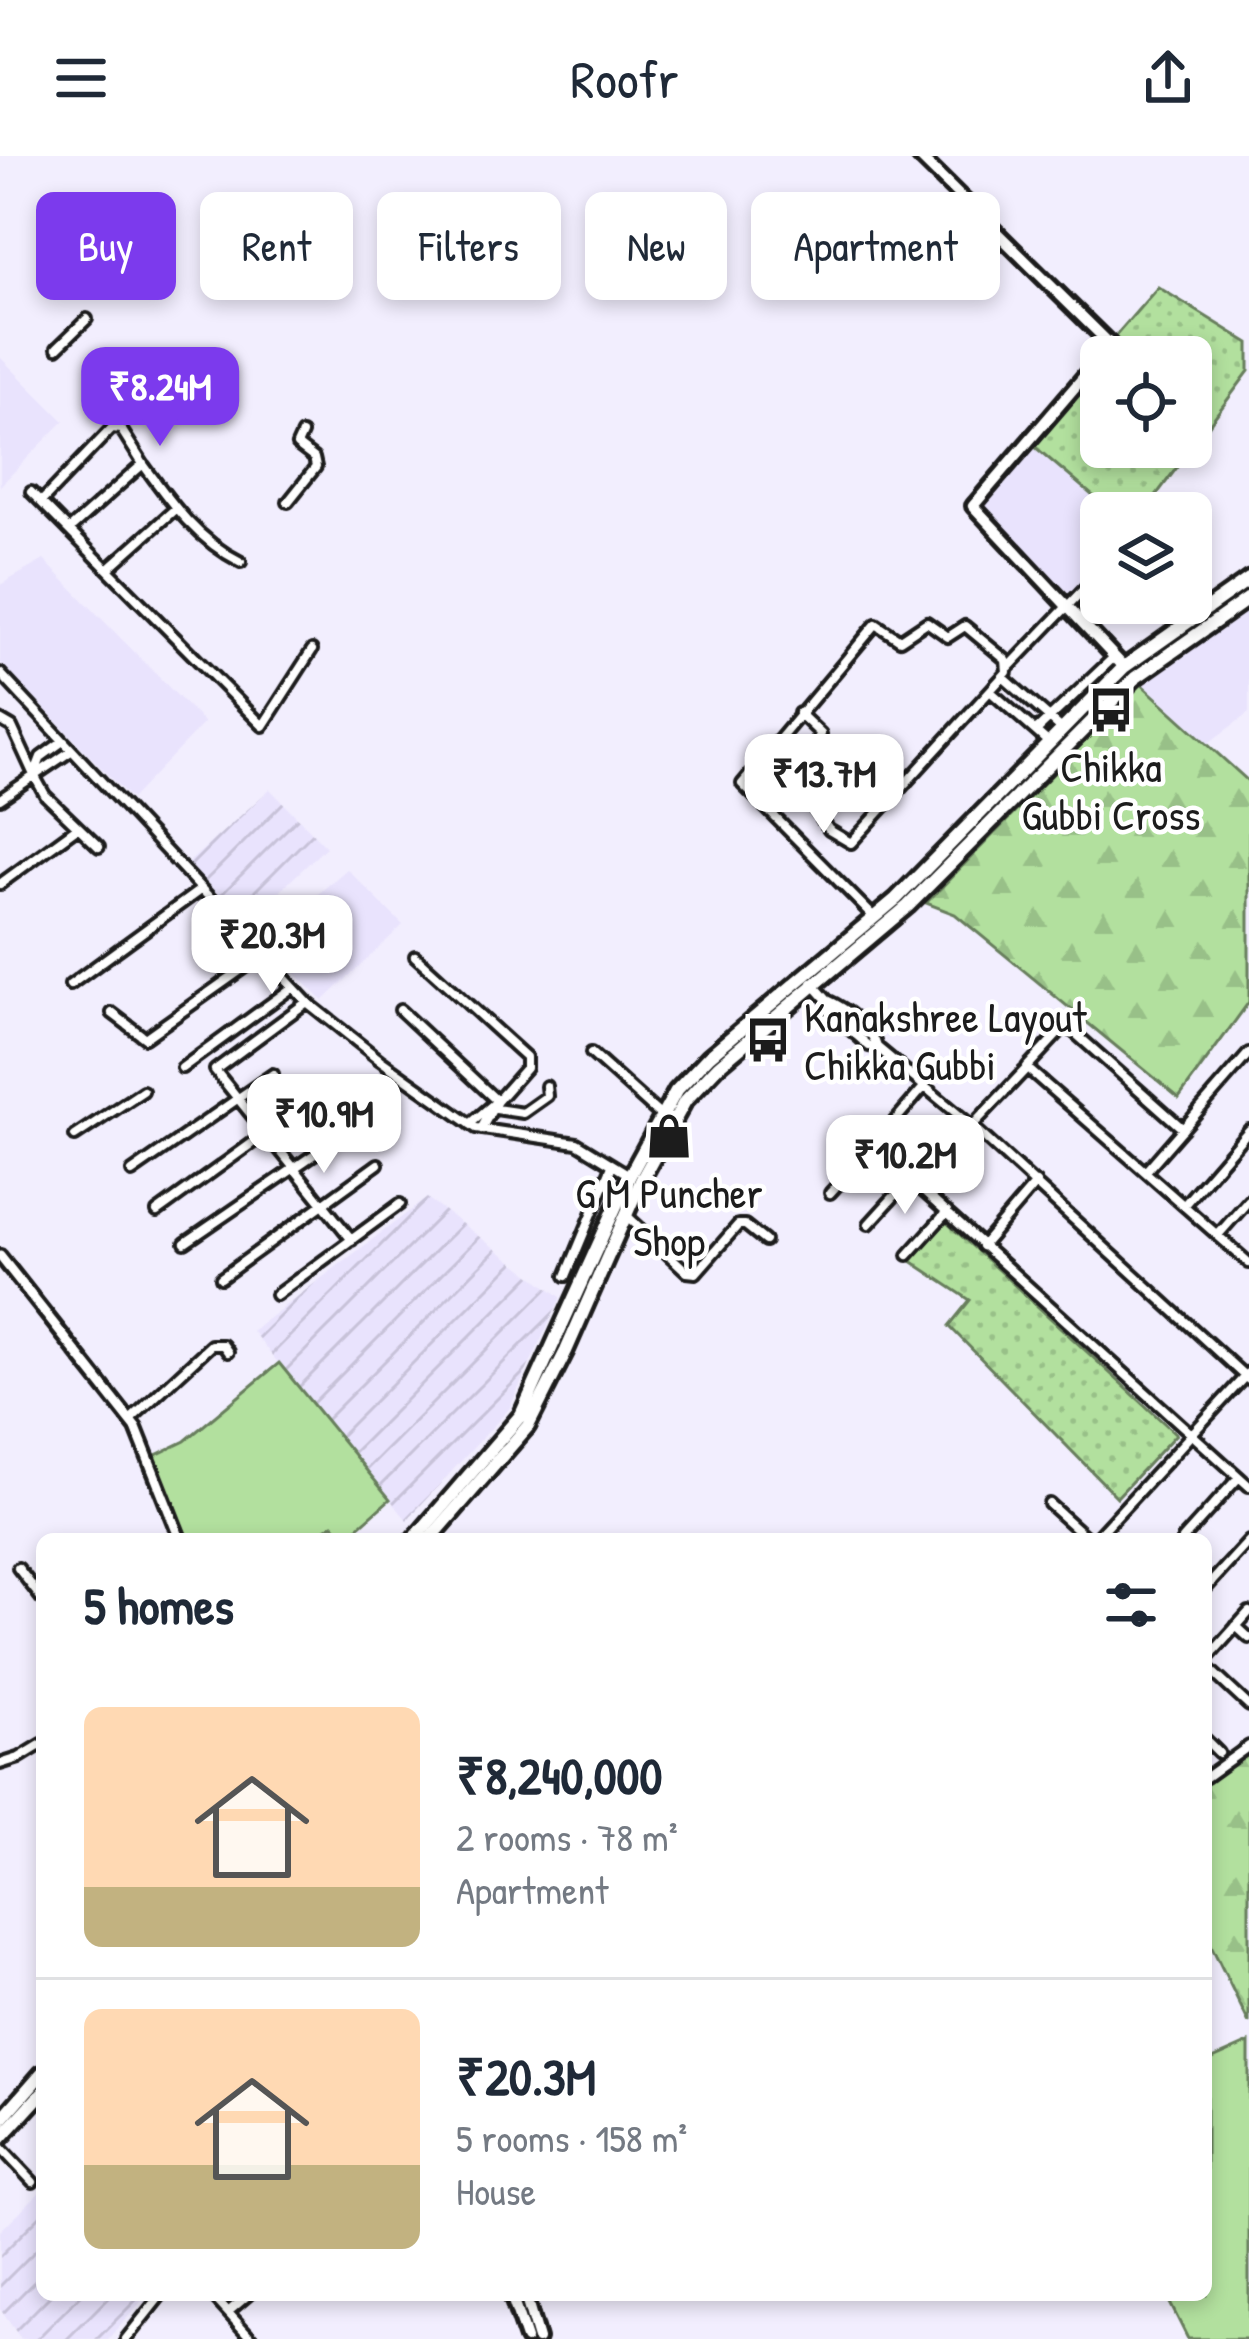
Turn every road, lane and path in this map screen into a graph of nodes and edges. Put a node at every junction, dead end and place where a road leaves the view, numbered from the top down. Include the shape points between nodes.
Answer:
1 (919, 156) edge
2 (87, 319) dead end
3 (57, 348) dead end
4 (302, 434) dead end
5 (143, 464) junction
6 (31, 492) dead end
7 (41, 502) junction
8 (289, 502) dead end
9 (175, 509) junction
10 (70, 529) junction
11 (241, 562) dead end
12 (109, 568) junction
13 (1249, 579) edge
14 (1080, 596) edge
15 (1249, 598) edge
16 (1069, 608) junction
17 (312, 650) dead end
18 (1119, 662) junction
19 (1006, 672) junction
20 (0, 674) edge
21 (1135, 678) junction
22 (990, 691) junction
23 (799, 713) junction
24 (1051, 718) junction
25 (0, 720) edge
26 (1037, 730) junction
27 (1063, 730) junction
28 (63, 742) junction
29 (1049, 743) junction
30 (71, 751) junction
31 (34, 775) junction
32 (0, 799) edge
33 (78, 827) junction
34 (99, 847) dead end
35 (0, 884) edge
36 (200, 890) junction
37 (875, 918) junction
38 (262, 955) junction
39 (416, 956) dead end
40 (812, 982) junction
41 (70, 985) dead end
42 (293, 987) junction
43 (307, 1002) junction
44 (400, 1010) dead end
45 (112, 1013) dead end
46 (591, 1053) dead end
47 (1249, 1053) edge
48 (182, 1068) dead end
49 (1027, 1068) junction
50 (273, 1074) dead end
51 (546, 1086) dead end
52 (925, 1086) junction
53 (143, 1091) dead end
54 (235, 1099) junction
55 (309, 1102) dead end
56 (496, 1105) junction
57 (660, 1115) junction
58 (470, 1124) junction
59 (972, 1126) junction
60 (481, 1129) junction
61 (1184, 1129) junction
62 (1249, 1130) edge
63 (263, 1134) junction
64 (75, 1136) dead end
65 (335, 1140) dead end
66 (873, 1146) junction
67 (378, 1164) dead end
68 (612, 1166) junction
69 (293, 1170) junction
70 (1146, 1171) junction
71 (132, 1172) dead end
72 (635, 1178) junction
73 (909, 1180) junction
74 (1036, 1183) junction
75 (830, 1193) dead end
76 (1249, 1200) edge
77 (323, 1203) junction
78 (400, 1204) dead end
79 (1184, 1205) junction
80 (157, 1212) dead end
81 (947, 1212) junction
82 (626, 1215) junction
83 (869, 1225) dead end
84 (1217, 1235) junction
85 (352, 1240) junction
86 (765, 1241) dead end
87 (185, 1243) dead end
88 (982, 1246) junction
89 (908, 1255) dead end
90 (0, 1256) edge
91 (1249, 1263) edge
92 (566, 1276) dead end
93 (221, 1278) dead end
94 (276, 1295) dead end
95 (228, 1352) dead end
96 (1248, 1376) edge
97 (130, 1420) junction
98 (1190, 1432) junction
99 (1239, 1477) junction
100 (1249, 1486) edge
101 (1049, 1504) dead end
102 (174, 1533) edge
103 (418, 1533) edge
104 (435, 1533) edge
105 (1085, 1533) edge
106 (1097, 1533) edge
107 (1188, 1533) edge
108 (1249, 1540) edge
109 (18, 1568) dead end
110 (1212, 1581) edge
111 (36, 1591) edge
112 (1249, 1612) edge
113 (1236, 1626) junction
114 (1249, 1639) edge
115 (1212, 1656) edge
116 (1212, 1669) edge
117 (1249, 1706) edge
118 (1249, 1745) edge
119 (1212, 1746) edge
120 (36, 1748) edge
121 (1219, 1753) dead end
122 (0, 1764) edge
123 (1212, 1773) edge
124 (36, 2080) edge
125 (36, 2100) edge
126 (0, 2121) edge
127 (0, 2143) edge
128 (33, 2182) dead end
129 (156, 2301) edge
130 (218, 2301) edge
131 (241, 2301) edge
132 (514, 2301) edge
133 (528, 2301) edge
134 (228, 2312) junction
135 (126, 2339) edge
136 (252, 2339) edge
137 (526, 2339) edge
138 (538, 2339) edge

1 - 16 main road via 1111,345 973,506
2 - 3 street
4 - 8 street via 297,446 316,467
5 - 7 street via 121,429 112,428
5 - 9 street
5 - 10 street
6 - 7 street
7 - 10 street
9 - 11 street via 215,549
9 - 12 street
10 - 12 street
12 - 17 street via 263,726
13 - 18 main road
14 - 16 street
15 - 21 main road
16 - 18 main road
16 - 19 street
18 - 21 street
18 - 24 street
18 - 27 main road
19 - 22 street
19 - 23 street via 1006,660 965,626 948,638 927,622 900,640 876,624
19 - 24 street
20 - 28 street
21 - 40 main road via 908,906
22 - 23 street via 851,843 829,830 812,805 818,776 807,760 821,734
22 - 26 street
23 - 37 street via 742,784
24 - 26 street
24 - 27 street
25 - 31 street via 12,727
26 - 29 street
27 - 29 main road
28 - 30 street
28 - 31 street via 41,757
29 - 37 main road
30 - 31 street
30 - 36 street
31 - 32 street
31 - 33 street
33 - 34 street
33 - 35 street
36 - 38 street
36 - 41 street
37 - 40 main road
38 - 42 street
38 - 45 street via 145,1038
39 - 56 street via 527,1059
40 - 52 street
40 - 57 main road via 709,1056
40 - 72 main road via 686,1101
42 - 43 street
42 - 48 street
43 - 54 street via 215,1070
43 - 58 street
44 - 56 street
46 - 57 street
47 - 61 street
49 - 59 street
49 - 61 street via 1066,1025
49 - 70 street
50 - 54 street
51 - 56 street via 547,1096 523,1114
52 - 59 street
52 - 66 street
53 - 64 street
54 - 63 street
54 - 71 street
55 - 63 street
56 - 58 street
56 - 60 street
57 - 72 main road
58 - 60 street
59 - 74 street
60 - 68 street via 577,1143
61 - 70 street
62 - 79 street
63 - 69 street
63 - 80 street
65 - 69 street
66 - 73 street
66 - 75 street
67 - 77 street
68 - 72 street
68 - 92 street
69 - 77 street
69 - 87 street
70 - 79 street
72 - 82 main road
72 - 103 main road via 521,1415
73 - 81 street
73 - 83 street
74 - 88 street
74 - 96 street
76 - 84 street
77 - 85 street
77 - 93 street
78 - 85 street
79 - 84 street
81 - 88 street
81 - 89 street
82 - 86 street via 687,1272 696,1273 738,1225
82 - 104 main road via 529,1426
84 - 91 street
85 - 94 street
88 - 98 street
90 - 97 street
95 - 97 street via 212,1345
96 - 98 street
97 - 102 street
98 - 99 street
98 - 106 street
99 - 100 street
99 - 107 street
101 - 105 street
108 - 110 street
109 - 111 street
112 - 113 street
113 - 114 street
113 - 115 street
116 - 117 street
118 - 123 street
119 - 121 street
120 - 122 street
124 - 126 main road
125 - 127 main road
127 - 128 street
129 - 135 street
130 - 134 street
131 - 134 street
132 - 137 main road
133 - 138 main road
134 - 136 street

